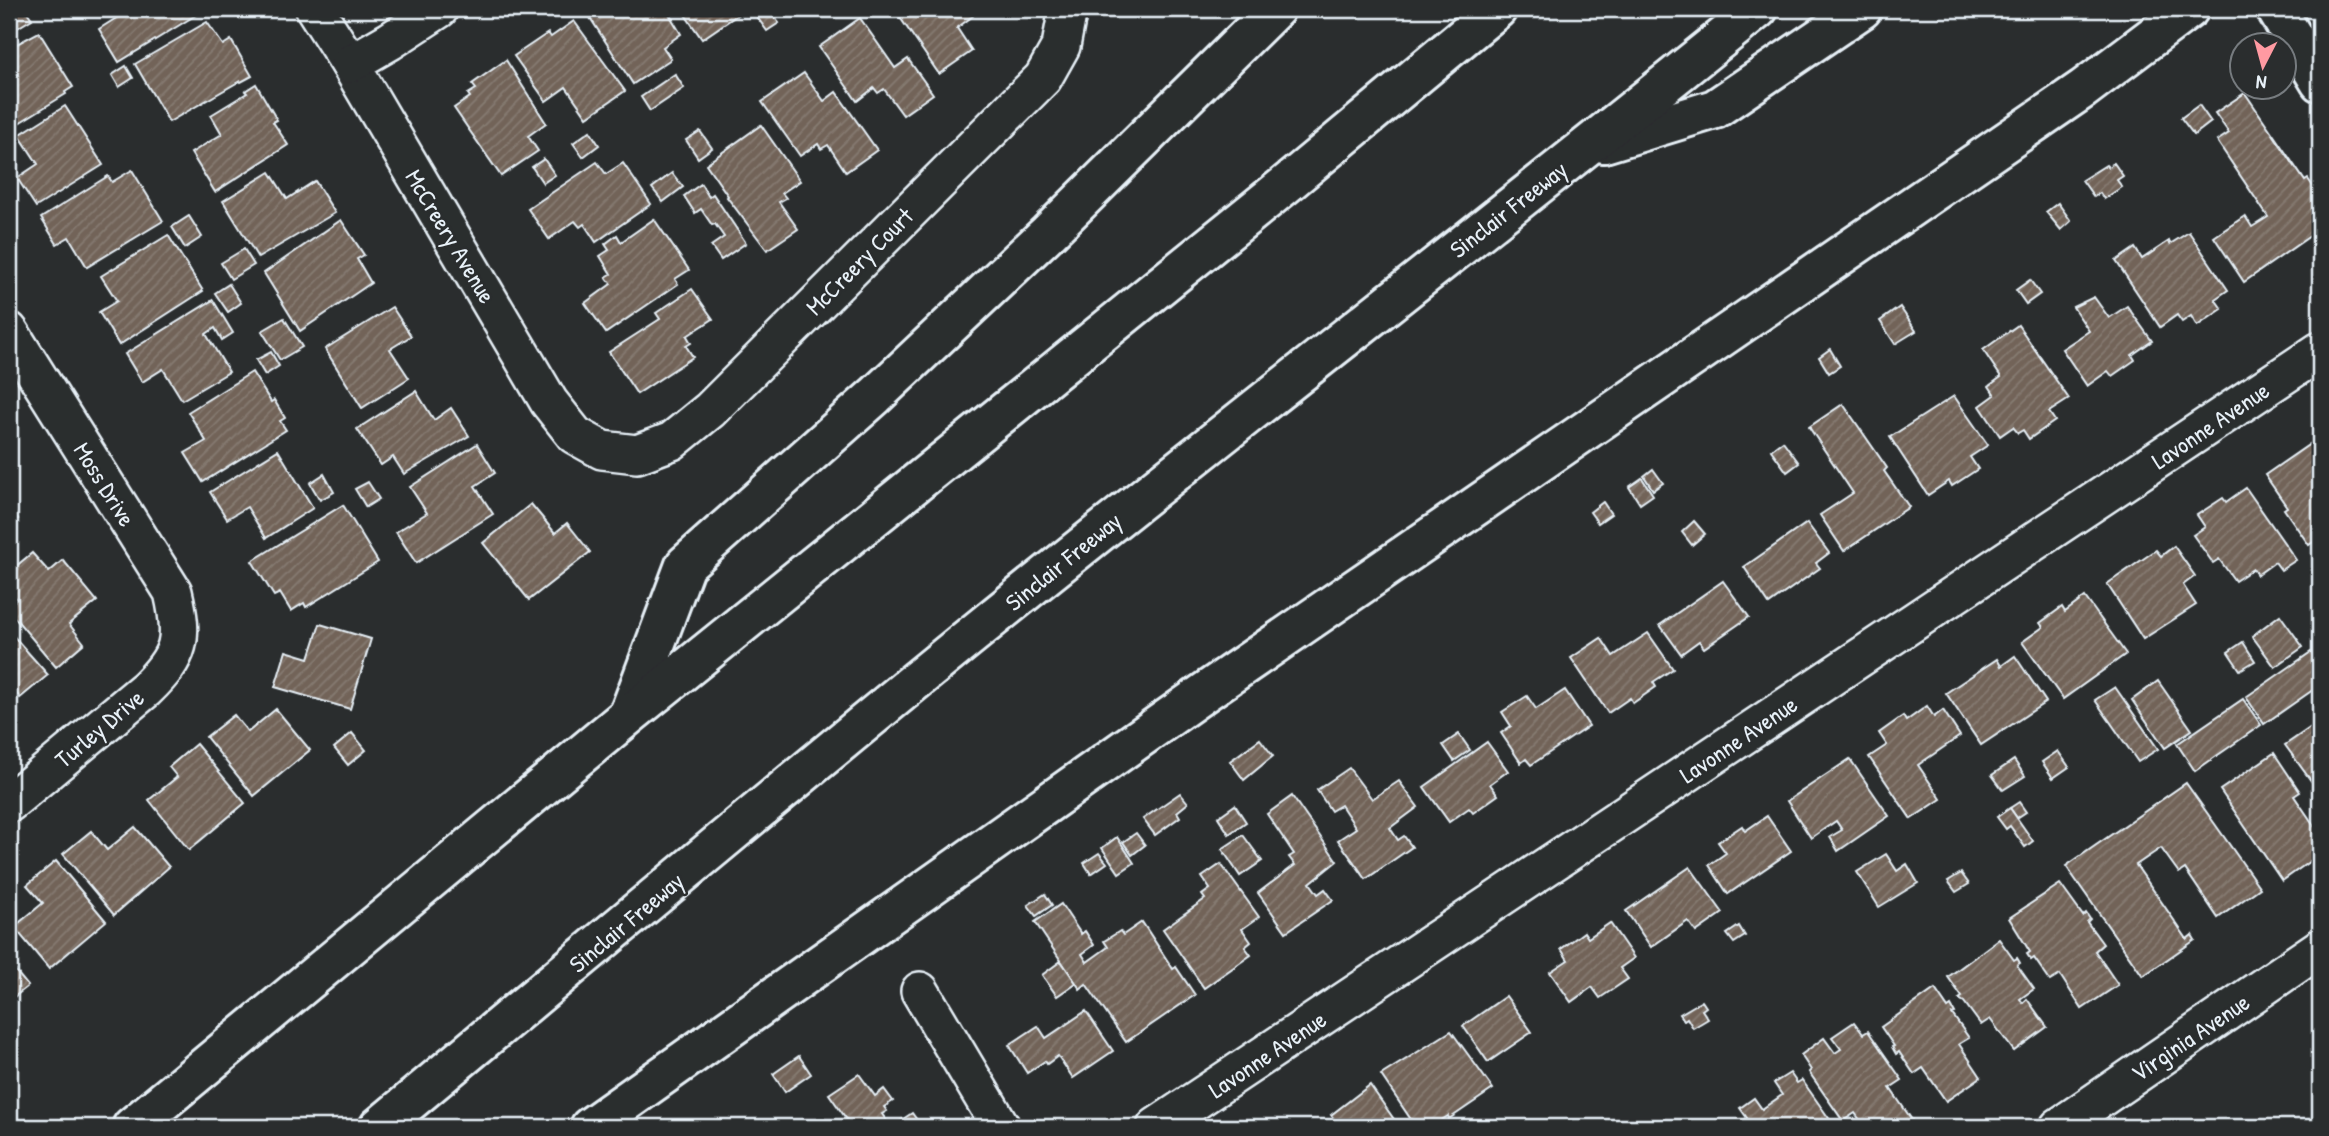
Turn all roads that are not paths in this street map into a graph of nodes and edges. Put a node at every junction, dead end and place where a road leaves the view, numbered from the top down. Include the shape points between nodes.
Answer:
1 (315, 9) edge
2 (439, 9) edge
3 (1068, 9) edge
4 (1275, 9) edge
5 (1497, 9) edge
6 (1758, 9) edge
7 (1862, 9) edge
8 (2189, 9) edge
9 (2276, 9) edge
10 (350, 64) junction
11 (2320, 82) edge
12 (1586, 149) junction
13 (9, 331) edge
14 (2320, 351) edge
15 (602, 450) joint
16 (178, 645) joint
17 (629, 715) junction
18 (9, 803) edge
19 (2320, 948) edge
20 (920, 991) dead end
21 (131, 1127) edge
22 (379, 1127) edge
23 (590, 1127) edge
24 (1001, 1127) edge
25 (1156, 1127) edge
26 (2059, 1127) edge

1 - 10 street, McCreery Avenue
2 - 10 street
3 - 15 street, McCreery Court via 1061,47 1043,78 710,410 673,441 649,450 637,454
4 - 17 main road via 1019,261 685,565
5 - 17 main road
6 - 12 main road, Sinclair Freeway
7 - 12 main road via 1715,109
8 - 23 main road via 2083,89 1205,692
9 - 11 main road
10 - 15 street, McCreery Avenue via 549,402 575,435
12 - 22 main road, Sinclair Freeway via 978,630
13 - 16 street, Moss Drive via 173,592 180,620
14 - 25 street, Lavonne Avenue
16 - 18 street, Turley Drive via 165,670 146,689
17 - 21 main road
19 - 26 street, Virginia Avenue
20 - 24 street

